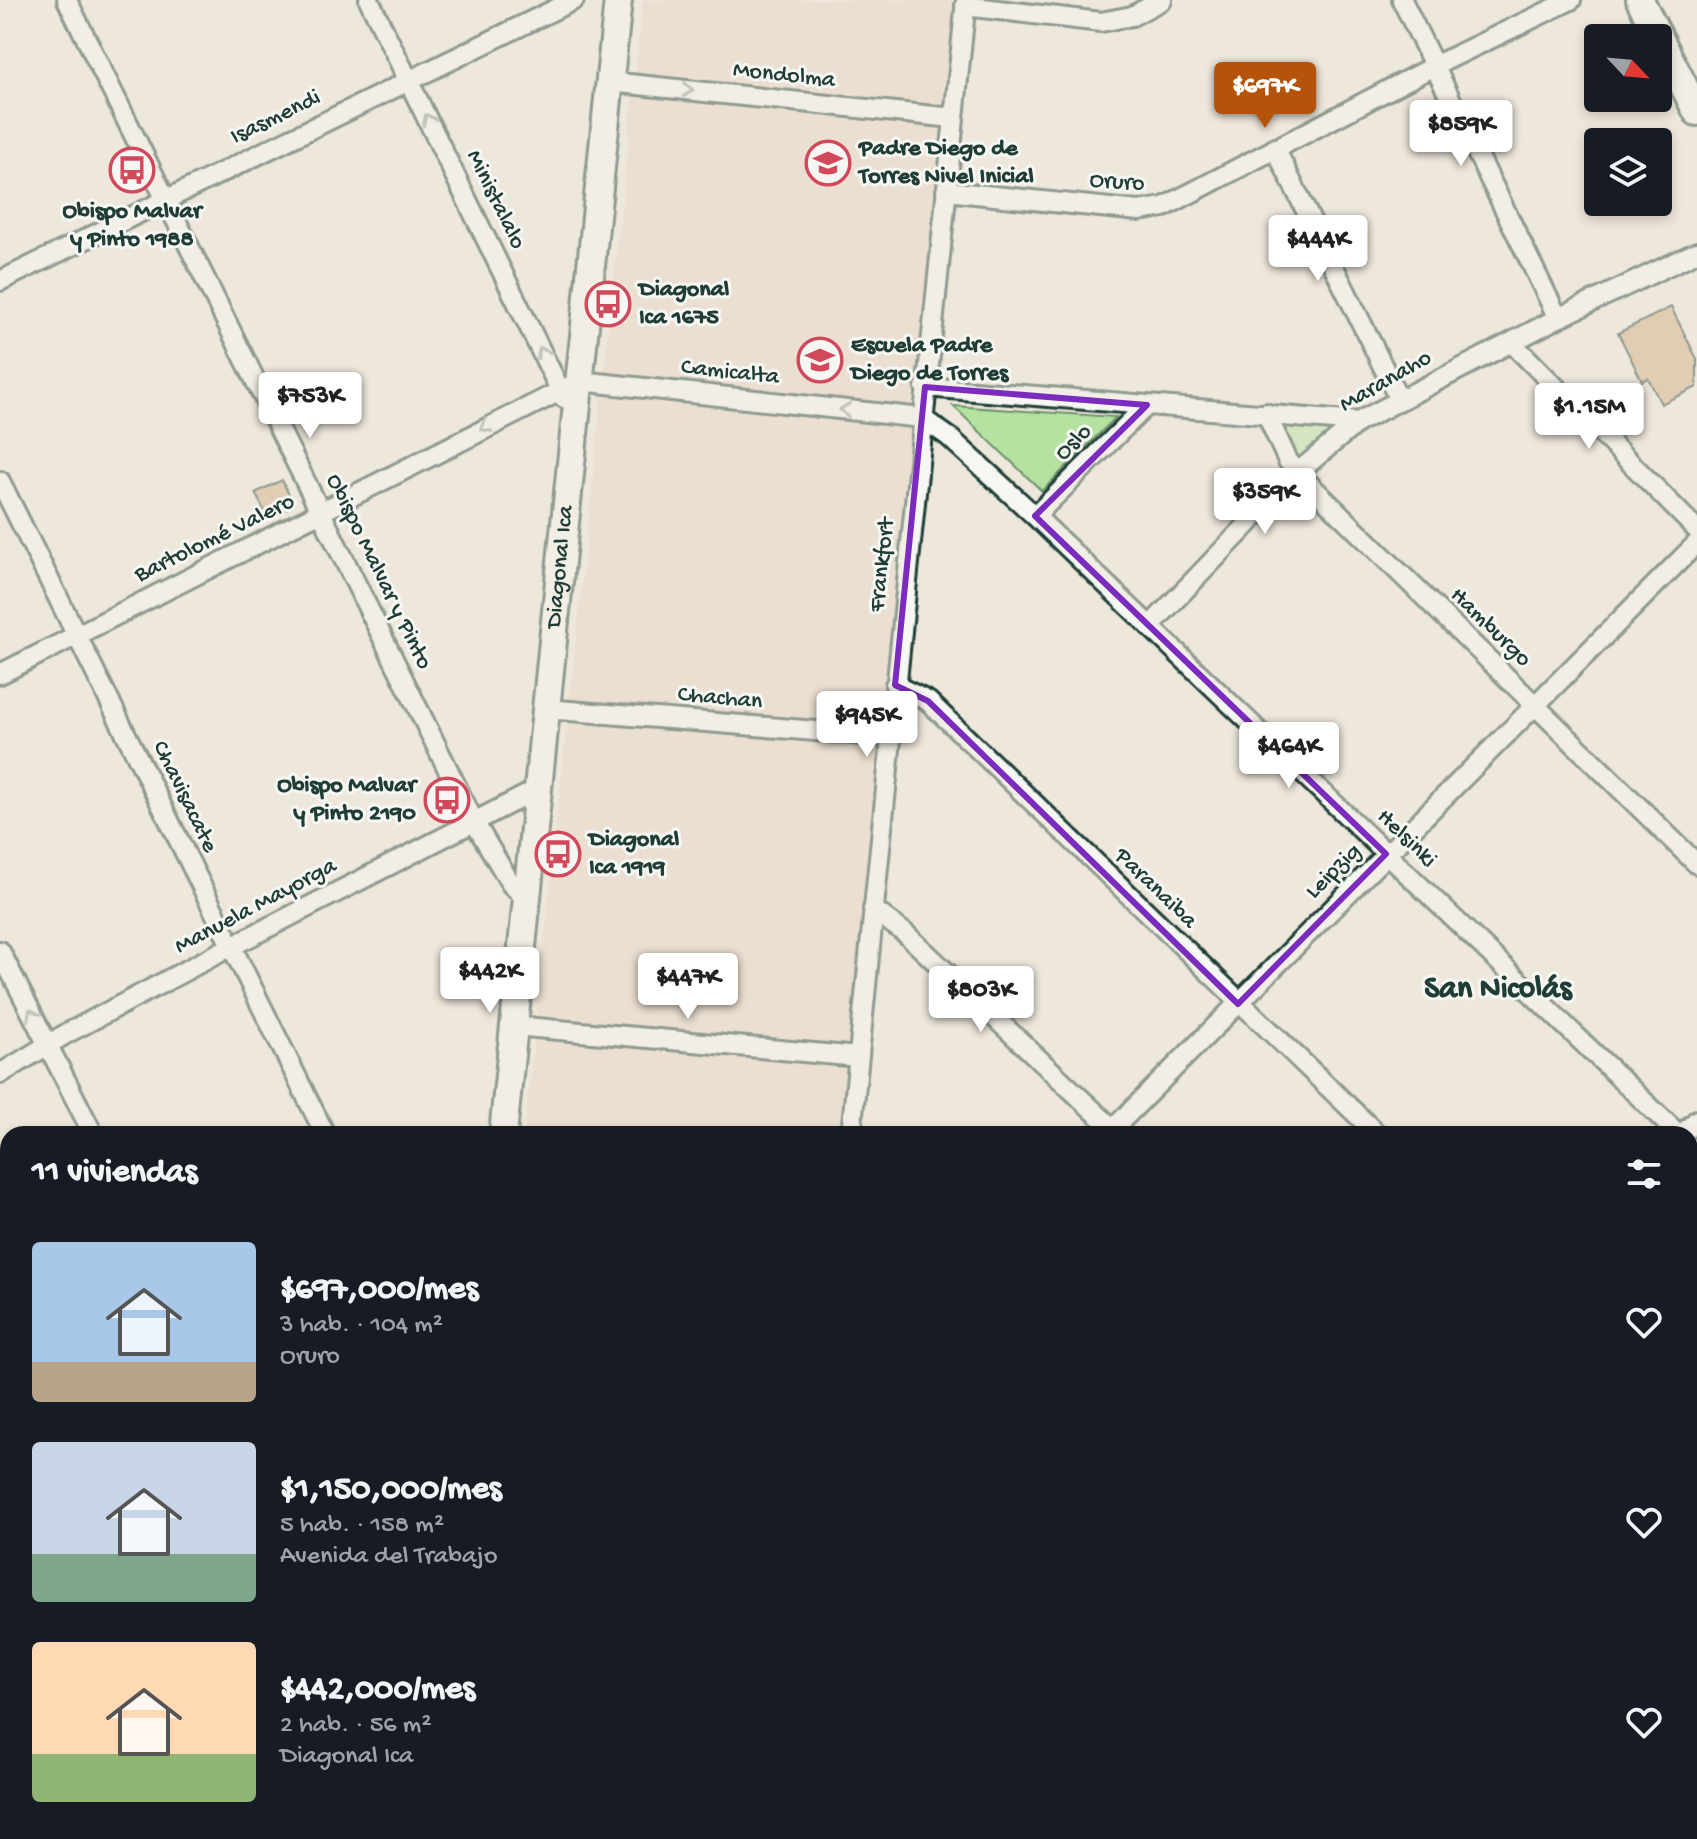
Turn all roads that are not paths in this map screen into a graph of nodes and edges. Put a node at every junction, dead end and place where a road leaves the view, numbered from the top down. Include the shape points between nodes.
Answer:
1 (67, 0) edge
2 (369, 0) edge
3 (574, 0) edge
4 (618, 0) edge
5 (1162, 0) edge
6 (1402, 0) edge
7 (1571, 0) edge
8 (1640, 0) edge
9 (965, 3) edge
10 (1434, 66) junction
11 (409, 80) junction
12 (610, 82) junction
13 (1697, 112) edge
14 (953, 118) junction
15 (1275, 148) junction
16 (946, 191) junction
17 (168, 198) junction
18 (1697, 252) edge
19 (0, 281) edge
20 (1558, 318) junction
21 (1512, 343) junction
22 (570, 384) junction
23 (925, 387) junction
24 (1399, 399) junction
25 (1147, 405) junction
26 (1266, 413) junction
27 (922, 418) junction
28 (1358, 422) junction
29 (1298, 472) junction
30 (0, 481) edge
31 (322, 513) junction
32 (1035, 516) junction
33 (1697, 530) edge
34 (1697, 543) edge
35 (1150, 626) junction
36 (77, 634) junction
37 (0, 674) edge
38 (895, 685) junction
39 (1534, 704) junction
40 (546, 709) junction
41 (890, 737) junction
42 (538, 789) junction
43 (473, 820) junction
44 (1386, 854) junction
45 (1697, 864) edge
46 (527, 900) junction
47 (873, 909) junction
48 (230, 947) junction
49 (0, 951) edge
50 (1238, 1004) junction
51 (514, 1026) junction
52 (48, 1046) junction
53 (859, 1057) junction
54 (0, 1074) edge
55 (89, 1126) edge
56 (321, 1126) edge
57 (504, 1126) edge
58 (852, 1126) edge
59 (1105, 1126) edge
60 (1117, 1126) edge
61 (1368, 1126) edge
62 (1672, 1126) edge

1 - 17 street, Obispo Malvar y Pinto
2 - 11 street, Ministalalo
3 - 11 street, Isasmendi
4 - 12 main road, Diagonal Ica
5 - 9 street via 1132,16 1101,22
6 - 10 street
7 - 10 street, Oruro
8 - 13 main road
9 - 14 street, Frankfort
10 - 15 street, Oruro
10 - 20 street
11 - 17 street, Isasmendi
22 -> 11 street, Ministalalo
12 -> 14 street, Mondolma
12 - 22 main road, Diagonal Ica
14 - 16 street, Frankfort
15 - 16 street, Oruro via 1152,211
15 - 24 street
16 - 23 street, Frankfort
17 - 19 street, Isasmendi
17 - 31 street, Obispo Malvar y Pinto
18 - 20 street, Maranaho
20 - 21 street, Maranaho
21 - 24 street, Maranaho
21 - 33 street
27 -> 22 street, Camicalta
22 -> 31 street, Bartolomé Valero
22 - 40 main road, Diagonal Ica via 575,423
23 - 25 street
23 - 27 street, Frankfort
24 - 28 street, Maranaho
25 - 26 street
25 - 32 street, Oslo
26 - 28 street
26 - 29 street, Hamburgo
27 - 32 street, Helsinki
27 - 38 street, Frankfort
28 - 29 street, Maranaho
29 - 35 street, Maranaho
29 - 39 street, Hamburgo
30 - 36 street, Chavisacate
31 - 36 street, Bartolomé Valero
31 - 43 street, Obispo Malvar y Pinto
32 - 35 street, Helsinki
34 - 39 street, Leipzig
35 - 44 street, Helsinki
36 - 37 street, Bartolomé Valero
36 - 48 street, Chavisacate
38 - 41 street, Frankfort
38 - 50 street, Paranaiba via 928,701
39 - 44 street, Leipzig
39 - 45 street, Hamburgo
40 - 41 street, Chachan
40 - 42 main road, Diagonal Ica
41 - 47 street, Frankfort
42 - 43 street, Manuela Mayorga
42 - 46 main road, Diagonal Ica
43 - 46 street, Obispo Malvar y Pinto via 511,884
43 - 48 street, Manuela Mayorga
44 - 50 street, Leipzig
44 - 62 street, Helsinki
46 - 51 main road, Diagonal Ica
47 - 53 street, Frankfort
47 - 59 street via 906,934
48 - 52 street, Manuela Mayorga
48 - 56 street, Chavisacate
52 -> 49 street
50 - 60 street, Leipzig
50 - 61 street, Paranaiba
51 - 53 street
51 - 57 main road, Diagonal Ica
52 - 54 street, Manuela Mayorga
52 - 55 street
53 - 58 street, Frankfort

